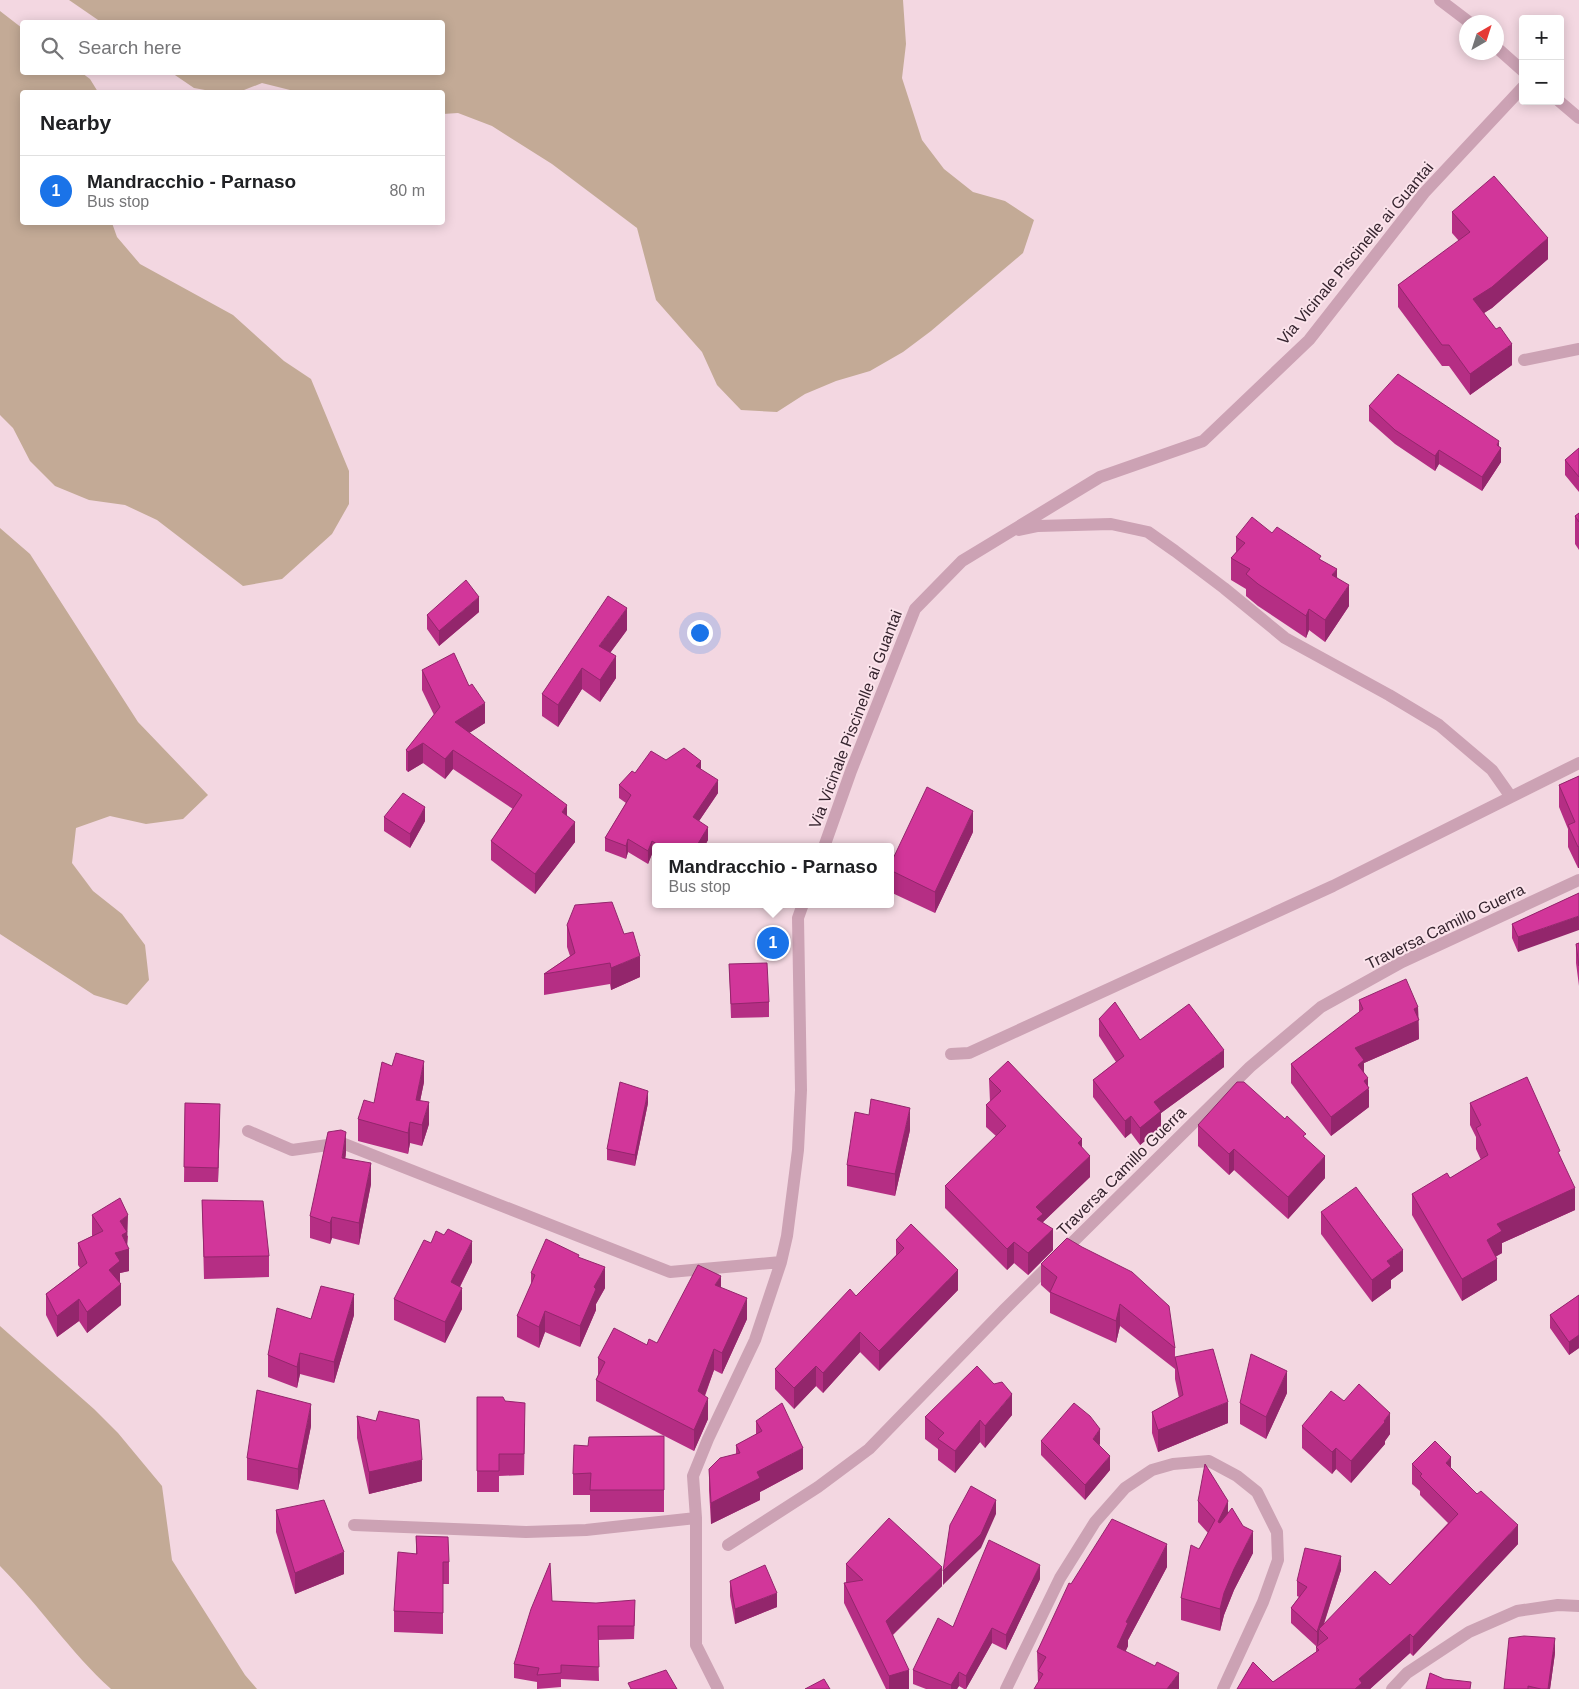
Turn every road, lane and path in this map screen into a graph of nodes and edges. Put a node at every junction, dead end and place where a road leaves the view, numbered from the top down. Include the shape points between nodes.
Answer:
1 (1440, 0) edge
2 (1460, 15) edge
3 (1504, 54) edge
4 (1519, 67) edge
5 (1519, 91) edge
6 (1564, 105) edge
7 (1579, 118) edge
8 (1579, 349) edge
9 (1524, 360) dead end
10 (1010, 532) junction
11 (1579, 763) edge
12 (1511, 796) junction
13 (825, 843) edge
14 (1579, 880) edge
15 (802, 908) edge
16 (951, 1054) dead end
17 (248, 1131) dead end
18 (781, 1262) junction
19 (696, 1518) junction
20 (354, 1525) dead end
21 (728, 1545) dead end
22 (1579, 1606) edge
23 (718, 1689) edge
24 (1006, 1689) edge
25 (1223, 1689) edge
26 (1392, 1689) edge

1 - 2 street
3 - 4 street
5 - 10 street, Via Vicinale Piscinelle ai Guantai via 1424,194 1309,340 1203,441 1100,477
6 - 7 street
8 - 9 street
10 - 12 street via 1038,526 1111,524 1148,532 1286,638 1439,725 1492,770
10 - 13 street, Via Vicinale Piscinelle ai Guantai via 962,562 915,609
11 - 12 street
12 - 16 street via 1332,886 969,1054
14 - 21 street, Traversa Camillo Guerra via 1402,962 1321,1008 1243,1074 1004,1310 870,1449
15 - 18 street via 798,918 801,1090 798,1150
17 - 18 street via 292,1150 342,1143 670,1272
18 - 19 street via 755,1340 693,1476
19 - 20 street via 586,1530 526,1532
19 - 23 street via 696,1645
22 - 26 street via 1558,1605 1509,1614 1469,1632 1407,1673
24 - 25 street via 1060,1578 1095,1522 1125,1488 1152,1470 1173,1464 1209,1461 1238,1476 1257,1492 1277,1532 1278,1560 1263,1602

